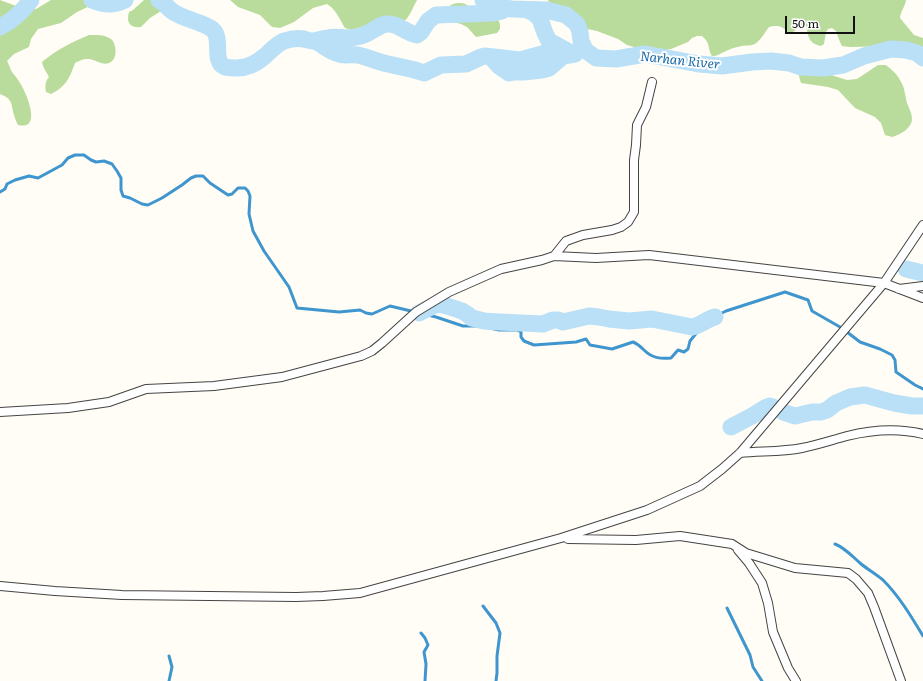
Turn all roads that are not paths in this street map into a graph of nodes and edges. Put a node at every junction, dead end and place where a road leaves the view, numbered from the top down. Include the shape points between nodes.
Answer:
1 (652, 82) dead end
2 (923, 225) edge
3 (554, 256) junction
4 (884, 283) junction
5 (923, 286) edge
6 (898, 289) junction
7 (923, 298) edge
8 (0, 412) edge
9 (923, 434) edge
10 (740, 453) junction
11 (561, 538) junction
12 (732, 544) junction
13 (0, 586) edge
14 (796, 681) edge
15 (901, 681) edge

1 - 3 street via 646,107 637,125 634,212 628,222 621,227 566,241
2 - 4 street
3 - 4 street via 596,258 649,255
3 - 8 street via 501,269 449,292 416,312 372,351 361,356 282,377 214,386 146,389 109,402 68,408
4 - 6 street
4 - 10 street
5 - 6 street
6 - 7 street
9 - 10 street via 875,431 801,448
10 - 11 street via 700,486 647,510
11 - 12 street via 636,540 680,536
11 - 13 street via 360,592 323,596 122,595
12 - 14 street via 762,583 773,632
12 - 15 street via 746,553 795,568 848,573 856,579 868,593

